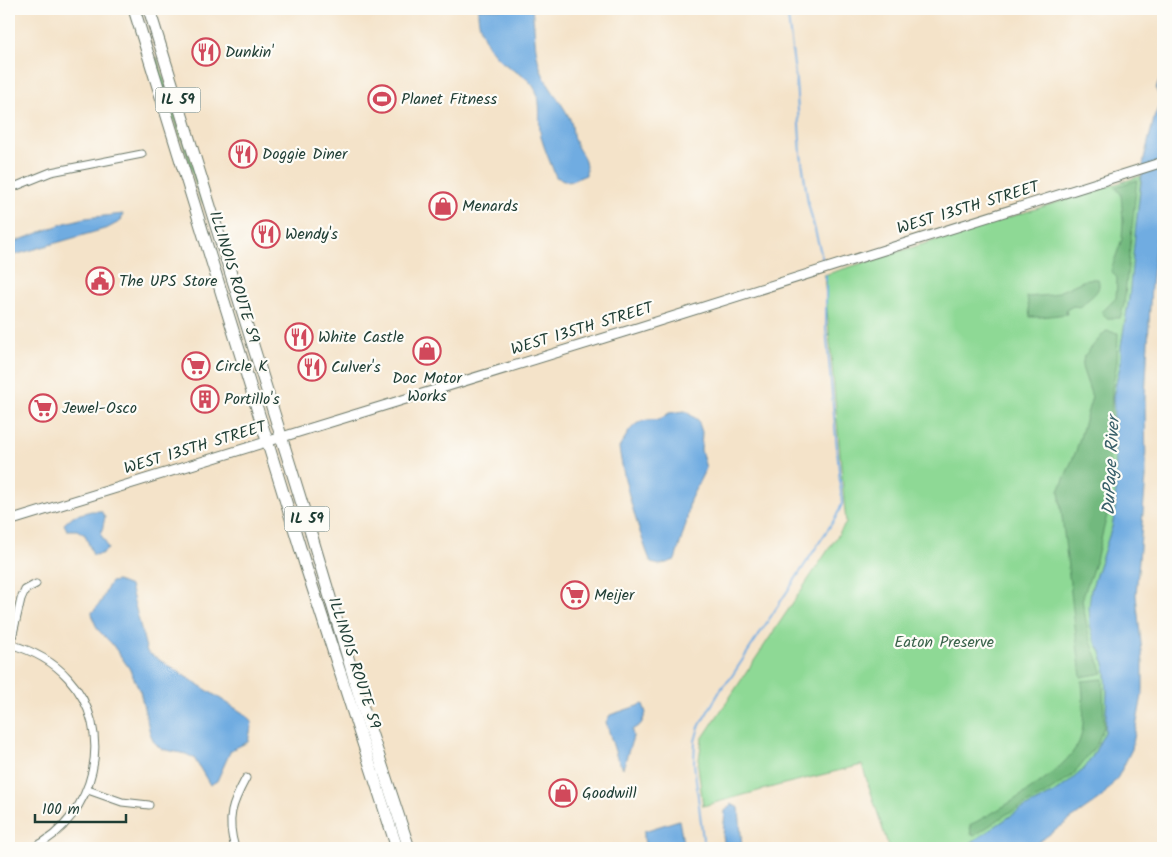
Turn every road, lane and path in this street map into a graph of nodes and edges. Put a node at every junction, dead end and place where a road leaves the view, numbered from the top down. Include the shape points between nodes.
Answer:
1 (134, 9) edge
2 (150, 9) edge
3 (145, 43) junction
4 (160, 44) junction
5 (142, 154) dead end
6 (1163, 162) edge
7 (9, 189) edge
8 (282, 438) junction
9 (268, 442) junction
10 (9, 521) edge
11 (36, 584) dead end
12 (9, 646) edge
13 (336, 662) junction
14 (354, 678) junction
15 (246, 778) dead end
16 (88, 790) junction
17 (149, 805) dead end
18 (33, 848) edge
19 (235, 848) edge
20 (397, 848) edge
21 (409, 848) edge

1 - 3 main road, ILLINOIS ROUTE 59 / IL 59
2 - 4 main road, ILLINOIS ROUTE 59 / IL 59
3 - 4 main road
3 - 9 main road, ILLINOIS ROUTE 59 / IL 59
4 - 8 main road, ILLINOIS ROUTE 59 / IL 59
5 - 7 street via 50,172
6 - 8 street, WEST 135TH STREET
8 - 9 street, WEST 135TH STREET
8 - 14 main road, ILLINOIS ROUTE 59 / IL 59
9 - 10 street, WEST 135TH STREET
9 - 13 main road, ILLINOIS ROUTE 59 / IL 59
11 - 12 street via 25,590 21,599
12 - 16 street via 37,654 53,664 80,696 93,731 95,750
13 - 14 main road
13 - 20 main road, ILLINOIS ROUTE 59 / IL 59
14 - 21 main road, ILLINOIS ROUTE 59 / IL 59
15 - 19 street via 234,800 230,819
16 - 17 street via 122,802
16 - 18 street via 78,809 57,834

